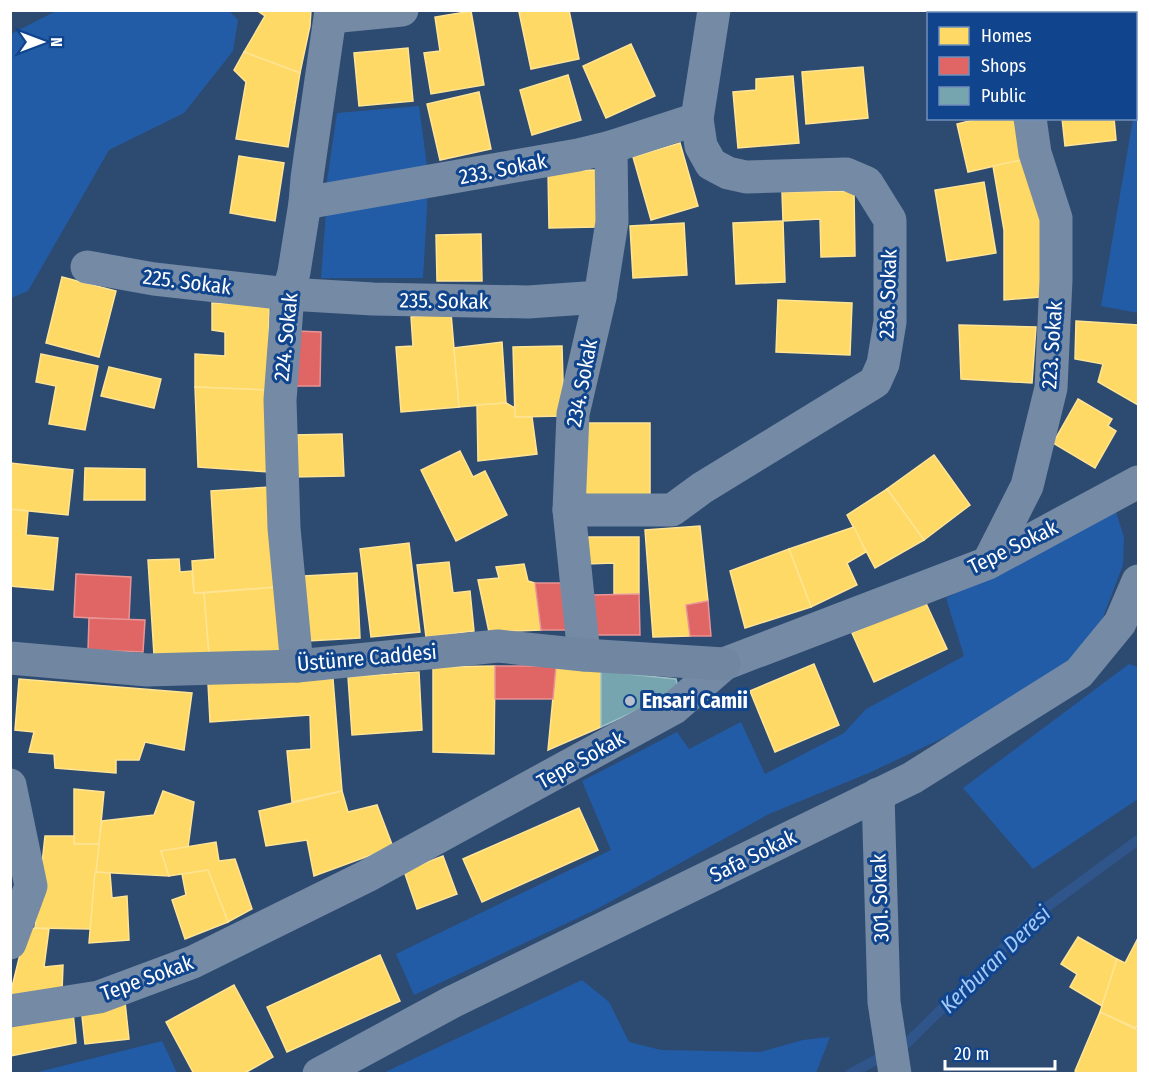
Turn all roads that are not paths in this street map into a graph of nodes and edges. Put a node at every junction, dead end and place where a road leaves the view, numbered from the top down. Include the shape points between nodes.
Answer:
1 (402, 10) edge
2 (714, 10) edge
3 (331, 14) edge
4 (697, 119) junction
5 (1030, 120) edge
6 (610, 147) junction
7 (305, 203) junction
8 (87, 267) dead end
9 (288, 294) junction
10 (600, 297) junction
11 (1138, 482) edge
12 (569, 510) junction
13 (988, 562) junction
14 (1138, 581) edge
15 (584, 656) junction
16 (10, 658) edge
17 (723, 664) junction
18 (297, 666) junction
19 (10, 785) edge
20 (11, 790) edge
21 (878, 795) junction
22 (10, 943) edge
23 (10, 1011) edge
24 (319, 1074) edge
25 (896, 1074) edge

1 - 3 street
2 - 4 street, 236. Sokak
3 - 7 street, 224. Sokak
4 - 6 street, 233. Sokak
4 - 12 street, 236. Sokak via 701,146 711,164 728,173 746,177 846,174 867,183 890,220 890,322 883,364 875,382 672,510
5 - 13 street, 223. Sokak via 1035,153 1056,218 1051,388 1027,486
6 - 7 street, 233. Sokak
6 - 10 street, 234. Sokak via 612,222
7 - 9 street, 224. Sokak
8 - 9 street, 225. Sokak
9 - 10 street, 235. Sokak via 528,302
9 - 18 street, 224. Sokak via 280,400 284,528
10 - 12 street, 234. Sokak via 573,414
11 - 13 street, Tepe Sokak
12 - 15 street, 234. Sokak
13 - 17 street, Tepe Sokak
14 - 21 street, Safa Sokak via 1120,623 1079,673 922,772
15 - 17 street, Üstünre Caddesi
15 - 18 street, Üstünre Caddesi via 498,646
16 - 18 street, Üstünre Caddesi via 147,670
17 - 23 street, Tepe Sokak via 674,708 377,871 193,962 99,997
19 - 20 street
20 - 22 street via 31,886
21 - 24 street, Safa Sokak via 452,1002
21 - 25 street, 301. Sokak via 884,1002

